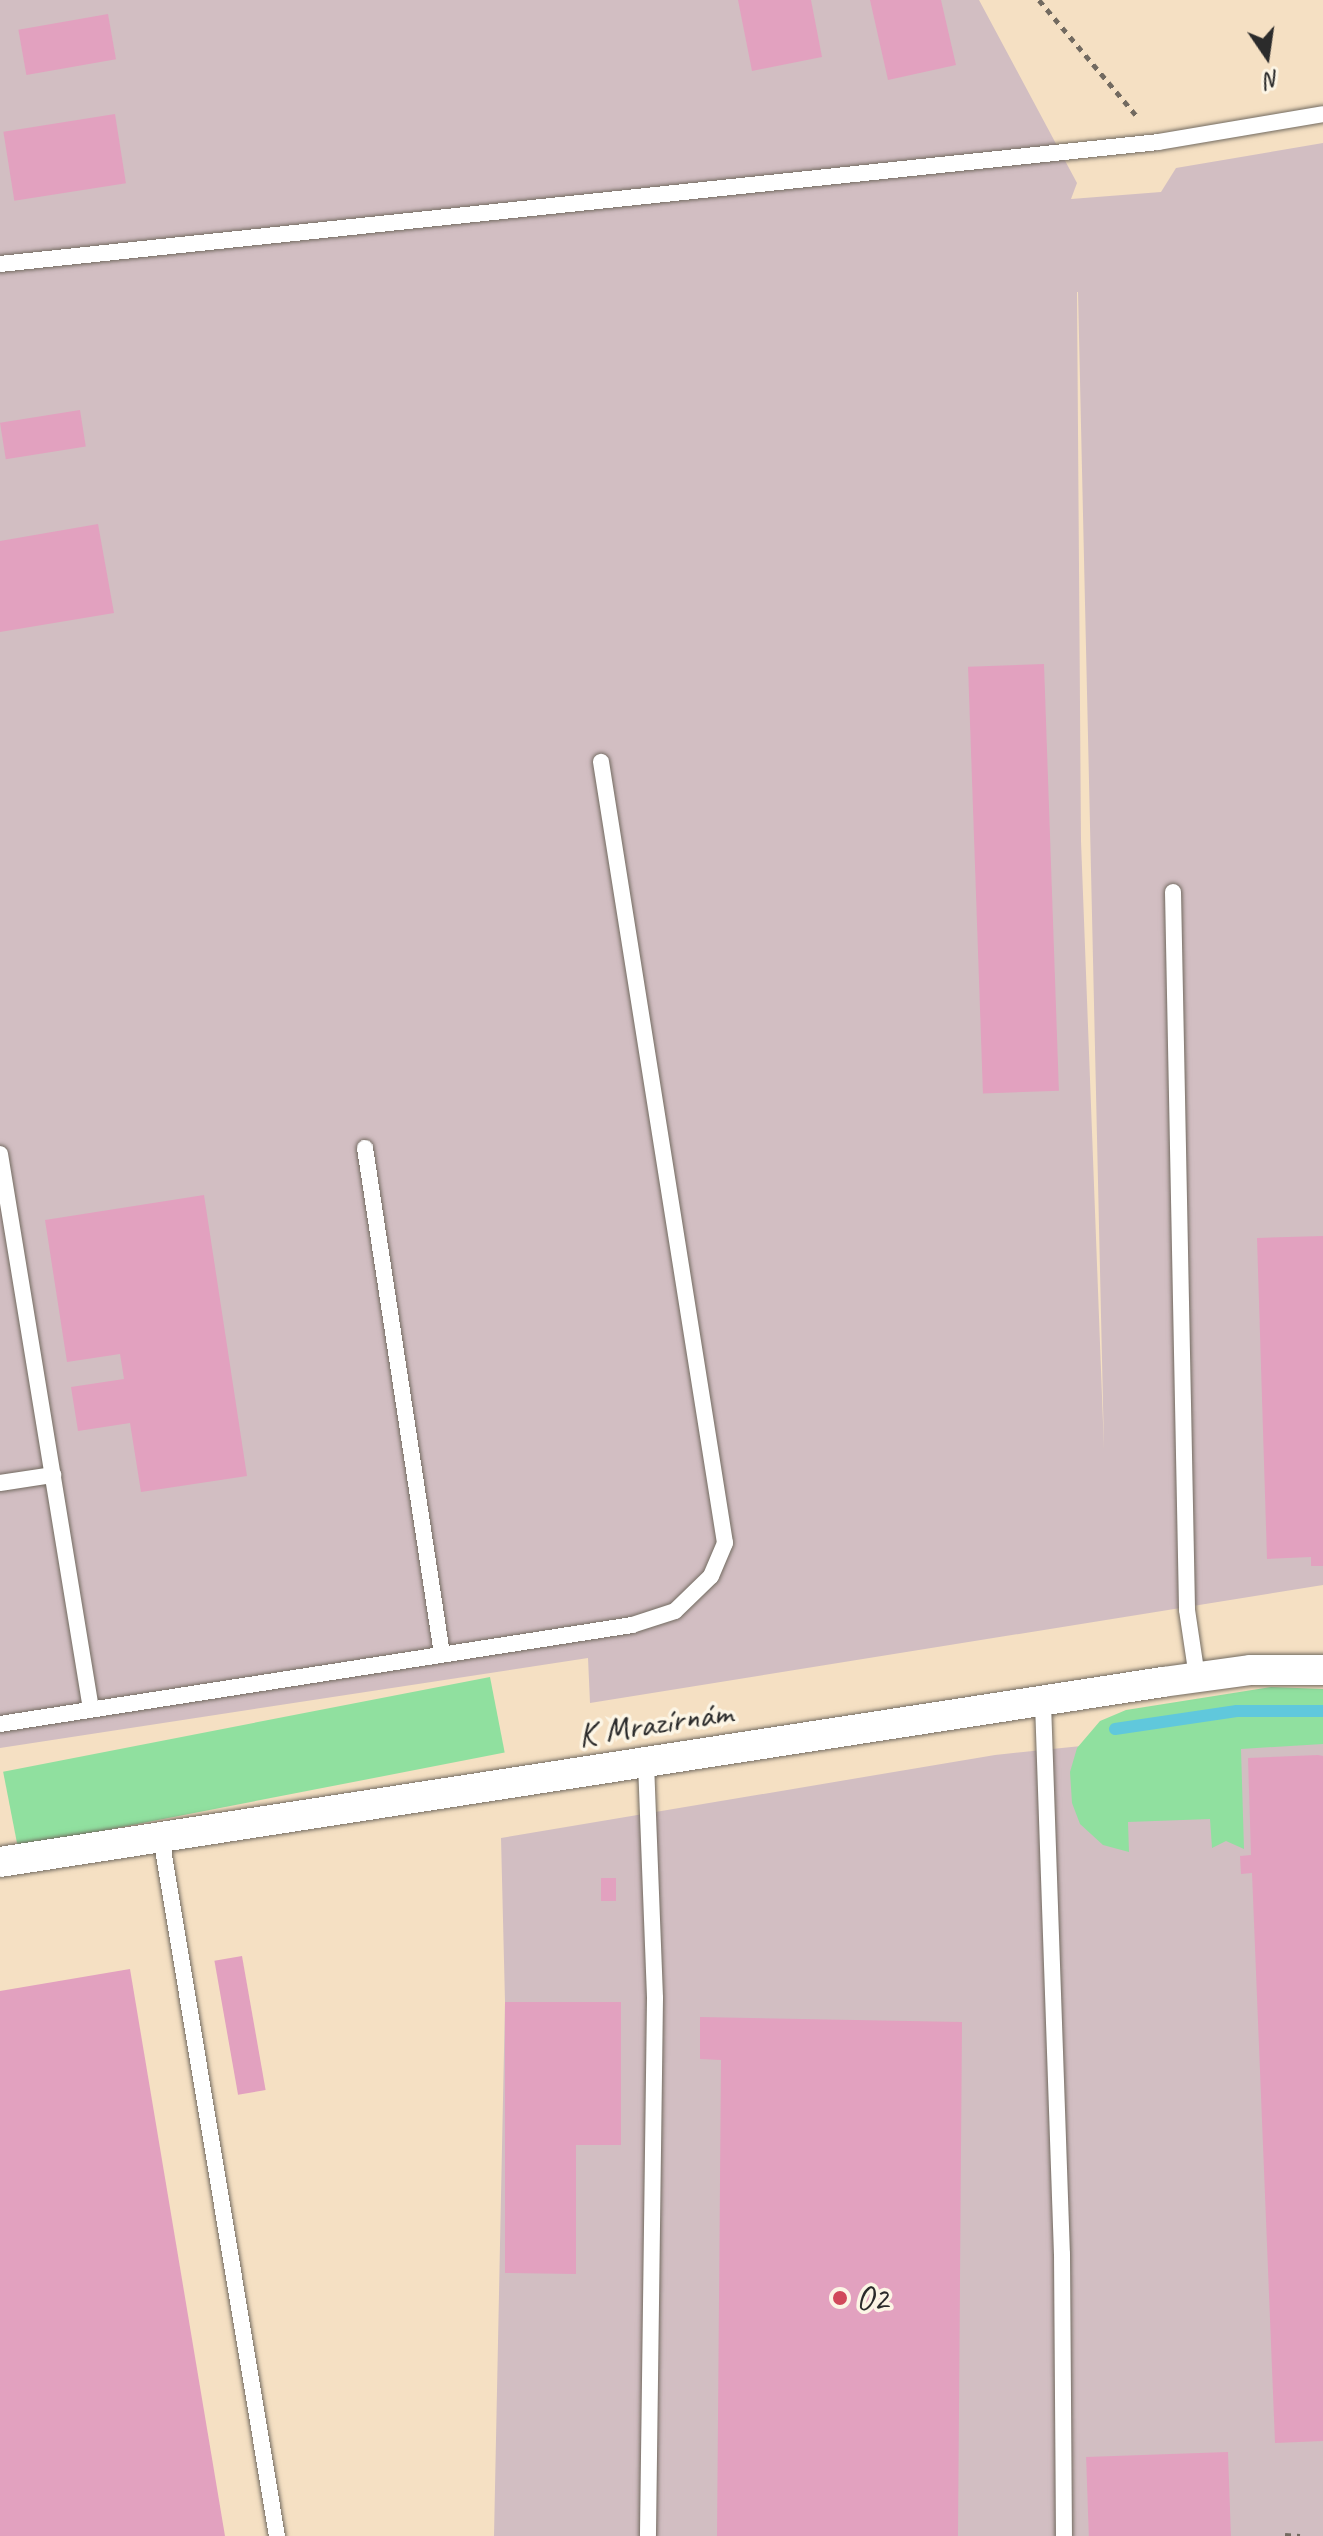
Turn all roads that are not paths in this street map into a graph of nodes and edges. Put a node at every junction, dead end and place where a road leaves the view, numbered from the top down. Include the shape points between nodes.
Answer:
1 (1323, 114) edge
2 (0, 264) edge
3 (601, 762) dead end
4 (1173, 892) dead end
5 (365, 1148) dead end
6 (0, 1154) edge
7 (53, 1475) junction
8 (0, 1483) edge
9 (442, 1654) junction
10 (1323, 1670) edge
11 (1197, 1677) junction
12 (1043, 1703) junction
13 (91, 1709) junction
14 (0, 1724) edge
15 (646, 1763) junction
16 (161, 1837) junction
17 (0, 1862) edge
18 (277, 2536) edge
19 (648, 2536) edge
20 (1064, 2536) edge

1 - 2 lane via 1158,142
3 - 9 lane via 725,1543 711,1576 675,1611 632,1625
4 - 11 lane via 1187,1610
5 - 9 lane
6 - 7 lane
7 - 8 lane
7 - 13 lane
9 - 13 lane
10 - 11 street, K Mrazírnám
11 - 12 street, K Mrazírnám
12 - 15 street, K Mrazírnám
12 - 20 lane via 1062,2254
13 - 14 lane
15 - 16 street, K Mrazírnám
15 - 19 lane via 655,1998
16 - 17 street, K Mrazírnám
16 - 18 lane

